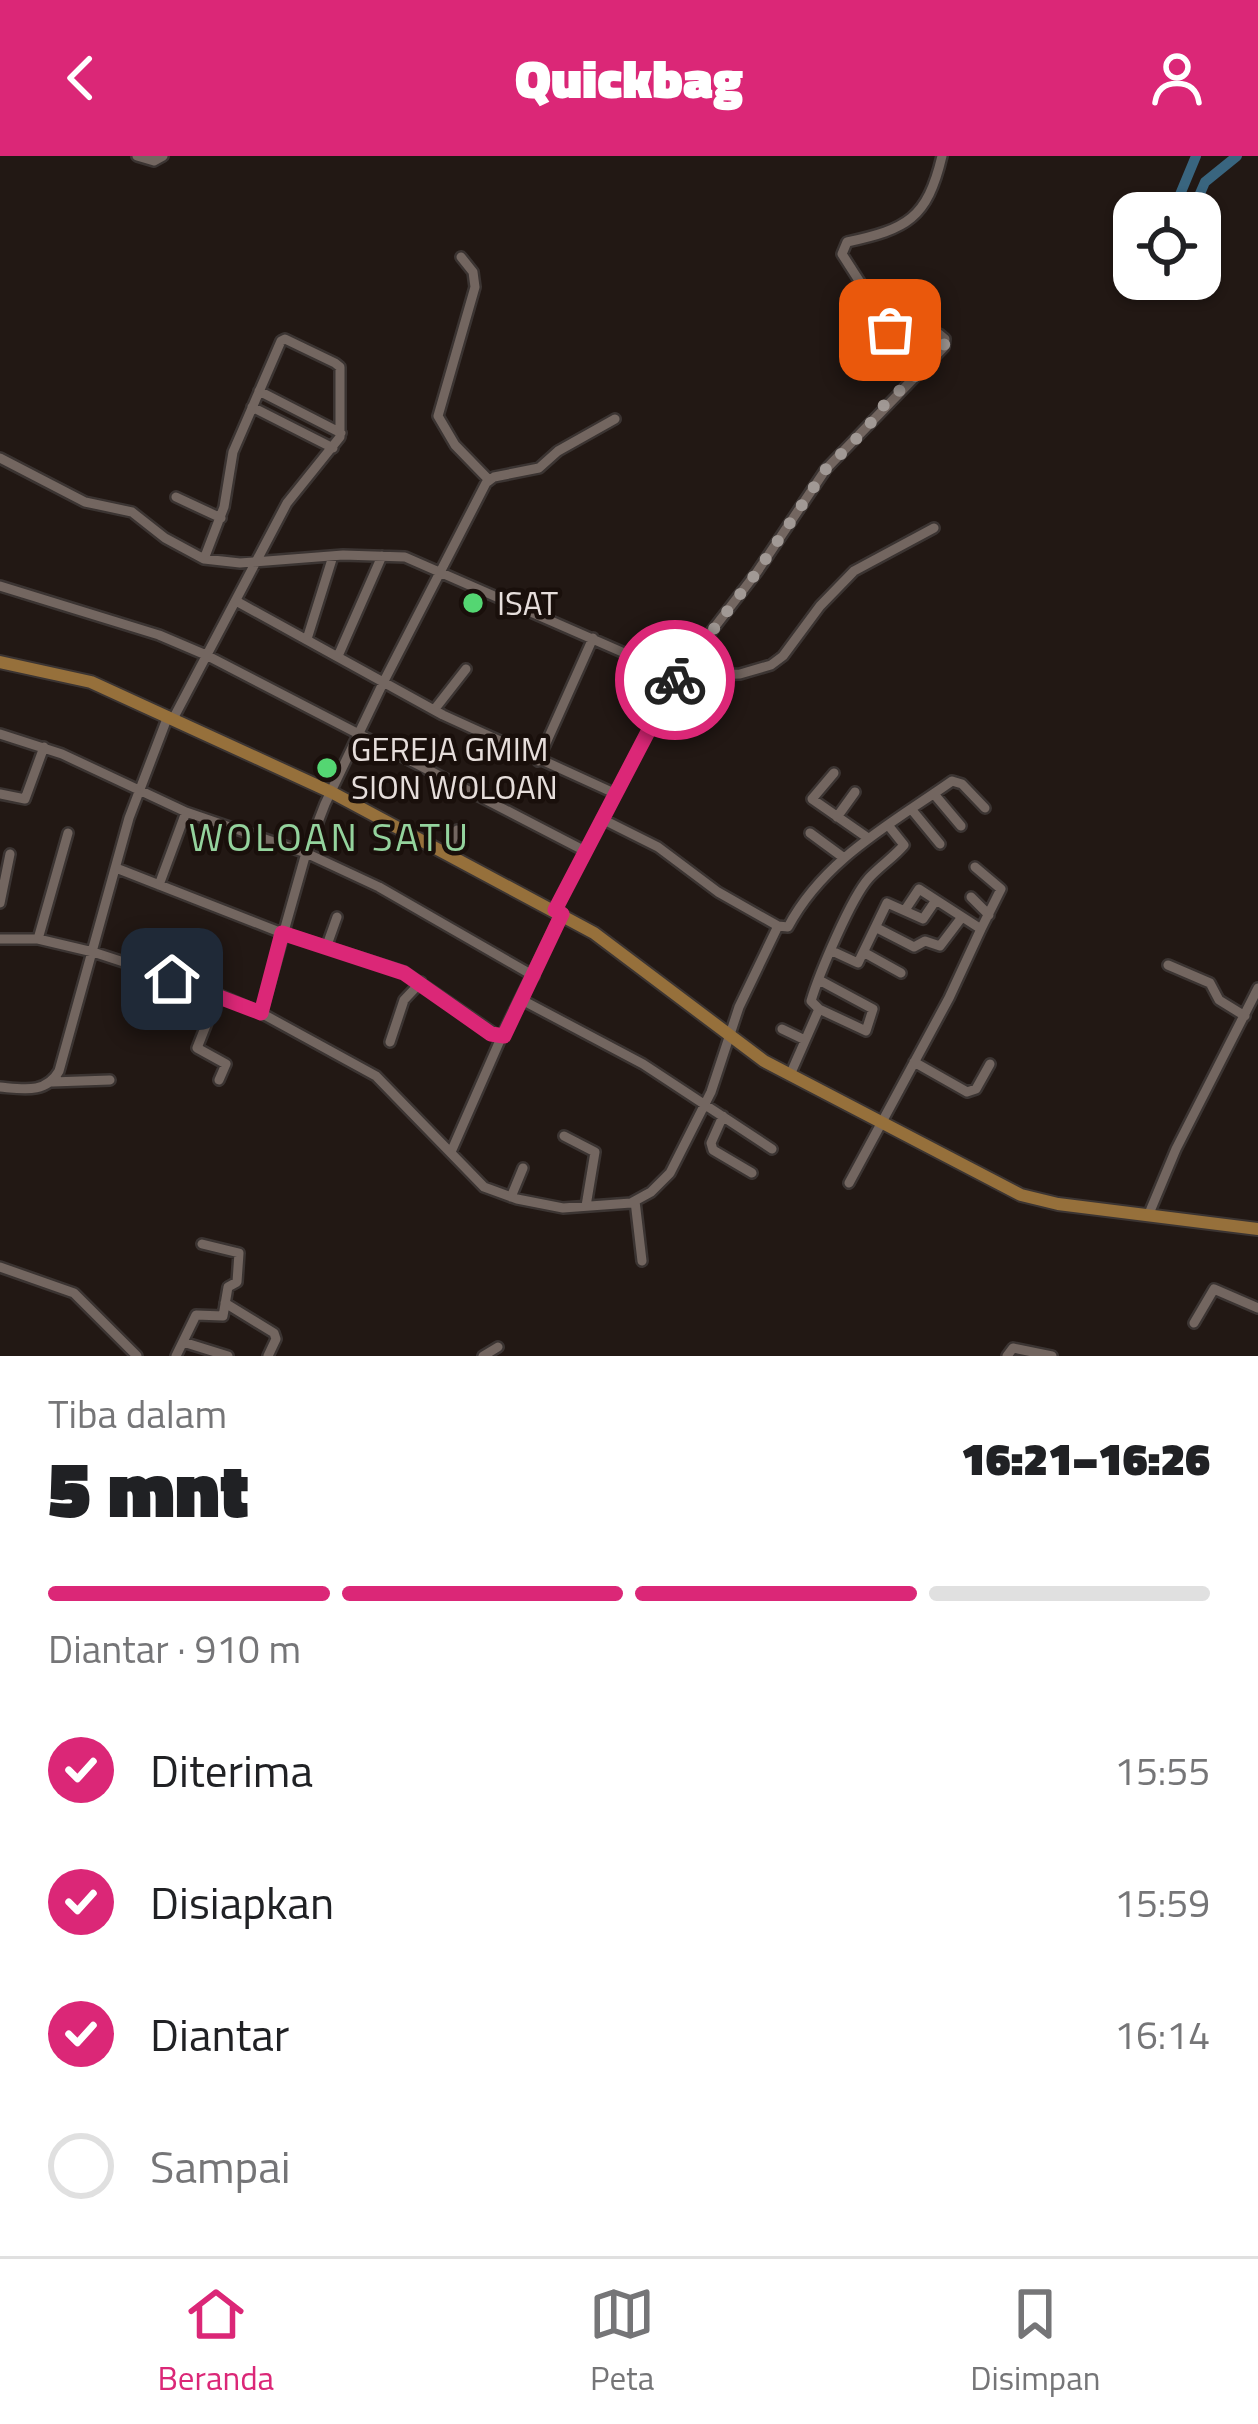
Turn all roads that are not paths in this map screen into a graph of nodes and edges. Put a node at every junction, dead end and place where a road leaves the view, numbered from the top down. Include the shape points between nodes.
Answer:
1 (137, 156) edge
2 (163, 156) edge
3 (942, 156) edge
4 (461, 256) dead end
5 (259, 391) junction
6 (252, 407) junction
7 (615, 419) dead end
8 (341, 433) junction
9 (333, 448) junction
10 (0, 458) edge
11 (489, 480) junction
12 (176, 497) dead end
13 (220, 518) junction
14 (934, 528) dead end
15 (333, 556) junction
16 (382, 556) junction
17 (204, 560) junction
18 (254, 562) junction
19 (440, 571) junction
20 (0, 586) edge
21 (236, 602) junction
22 (593, 638) junction
23 (307, 639) junction
24 (206, 655) junction
25 (338, 656) junction
26 (0, 662) edge
27 (466, 669) dead end
28 (677, 676) junction
29 (382, 682) junction
30 (434, 710) junction
31 (171, 718) junction
32 (359, 732) junction
33 (0, 734) edge
34 (44, 747) junction
35 (538, 761) junction
36 (833, 773) dead end
37 (138, 792) junction
38 (331, 792) junction
39 (855, 792) dead end
40 (614, 793) junction
41 (0, 794) edge
42 (934, 794) junction
43 (985, 808) dead end
44 (912, 809) junction
45 (186, 812) junction
46 (837, 817) junction
47 (602, 819) junction
48 (888, 825) junction
49 (961, 826) dead end
50 (458, 830) dead end
51 (68, 833) dead end
52 (810, 833) dead end
53 (868, 838) junction
54 (940, 844) dead end
55 (585, 851) junction
56 (306, 853) junction
57 (446, 853) junction
58 (10, 854) dead end
59 (844, 858) junction
60 (975, 867) dead end
61 (116, 868) junction
62 (159, 885) junction
63 (971, 897) dead end
64 (936, 900) junction
65 (0, 903) edge
66 (905, 910) junction
67 (558, 912) junction
68 (989, 915) junction
69 (337, 917) dead end
70 (962, 917) junction
71 (778, 926) junction
72 (877, 928) junction
73 (981, 929) junction
74 (282, 933) junction
75 (0, 939) edge
76 (38, 939) junction
77 (327, 946) junction
78 (832, 951) junction
79 (93, 952) junction
80 (865, 953) junction
81 (1168, 965) dead end
82 (901, 973) dead end
83 (534, 976) junction
84 (819, 980) junction
85 (421, 982) junction
86 (1258, 988) edge
87 (218, 995) junction
88 (522, 1000) junction
89 (819, 1010) junction
90 (261, 1013) junction
91 (1245, 1016) junction
92 (782, 1029) dead end
93 (728, 1036) junction
94 (501, 1038) junction
95 (806, 1040) junction
96 (391, 1042) dead end
97 (914, 1062) junction
98 (990, 1064) dead end
99 (790, 1075) junction
100 (110, 1080) dead end
101 (219, 1080) dead end
102 (52, 1082) junction
103 (0, 1087) edge
104 (705, 1104) junction
105 (723, 1116) junction
106 (882, 1121) junction
107 (564, 1136) dead end
108 (772, 1149) dead end
109 (451, 1152) junction
110 (523, 1168) dead end
111 (752, 1174) dead end
112 (849, 1183) dead end
113 (511, 1197) junction
114 (635, 1201) junction
115 (586, 1206) junction
116 (1148, 1216) junction
117 (1258, 1229) edge
118 (202, 1244) dead end
119 (643, 1261) dead end
120 (0, 1267) edge
121 (225, 1303) junction
122 (1258, 1308) edge
123 (1194, 1324) dead end
124 (183, 1342) junction
125 (498, 1348) dead end
126 (137, 1356) edge
127 (176, 1356) edge
128 (228, 1356) edge
129 (268, 1356) edge
130 (483, 1356) edge
131 (1007, 1356) edge
132 (1052, 1356) edge

1 - 2 street
3 - 28 street via 916,215 890,233 847,242 842,254 894,335 939,334 944,347 826,469
4 - 11 street via 475,287 438,416
5 - 6 street
5 - 8 street
5 - 8 street via 282,339 329,360 340,368
6 - 9 street
6 - 13 street
7 - 11 street via 539,469
8 - 9 street
9 - 18 street via 297,487
10 - 17 street via 85,502 132,512
11 - 19 street
12 - 13 street
13 - 17 street
14 - 28 street via 854,571 771,665
15 - 16 street
15 - 18 street
15 - 23 street
16 - 19 street
16 - 25 street
17 - 18 street
18 - 21 street
19 - 22 street
19 - 29 street
20 - 24 street
21 - 23 street
21 - 24 street
22 - 28 street
22 - 35 street
23 - 25 street
24 - 31 street
24 - 32 street
25 - 29 street
26 - 31 main road via 81,679
27 - 30 street
28 - 40 street
29 - 30 street
29 - 32 street
30 - 35 street
31 - 37 street
31 - 38 main road
32 - 38 street
32 - 55 street
33 - 34 street
34 - 37 street
34 - 41 street via 25,800
35 - 40 street
36 - 46 street via 812,799
37 - 45 street
37 - 61 street
38 - 56 street
38 - 57 main road
39 - 46 street
40 - 47 street
42 - 43 street via 957,781
42 - 44 street
42 - 49 street
44 - 48 street
44 - 54 street
45 - 56 street
45 - 62 street
46 - 53 street
47 - 55 street
47 - 71 street
48 - 53 street
48 - 78 street via 904,845 868,880
50 - 57 street
51 - 76 street
52 - 59 street
53 - 59 street
55 - 67 street
56 - 74 street
56 - 83 street
57 - 67 main road
58 - 65 street
59 - 71 street via 806,894 788,927
60 - 68 street via 1001,886
61 - 62 street
61 - 79 street
62 - 74 street
63 - 68 street
64 - 66 street via 925,918
64 - 66 street via 918,889
64 - 70 street
66 - 72 street via 889,902
67 - 83 street
67 - 93 main road
68 - 73 street
69 - 77 street
70 - 72 street via 940,946 914,947
70 - 73 street
71 - 93 street
72 - 80 street
73 - 97 street
74 - 77 street
74 - 90 street
75 - 76 street
76 - 79 street
77 - 85 street
78 - 80 street via 855,963
78 - 84 street
79 - 87 street
79 - 102 street
80 - 82 street
81 - 91 street via 1210,983 1219,1000
83 - 88 street
84 - 89 street via 811,1001
84 - 89 street via 874,1014 864,1032
85 - 94 street
85 - 96 street via 404,1000
86 - 91 street
87 - 90 street
87 - 101 street via 197,1048 226,1064
88 - 94 street
88 - 104 street
89 - 95 street
90 - 109 street via 376,1076
91 - 116 street
92 - 95 street
93 - 99 main road
93 - 104 street
94 - 109 street
95 - 99 street
97 - 98 street via 967,1092
97 - 106 street
99 - 106 main road
100 - 102 street
102 - 103 street
104 - 105 street
104 - 114 street via 670,1174
105 - 108 street
105 - 111 street via 712,1150
106 - 112 street
106 - 116 main road via 1035,1200
107 - 115 street via 597,1157
109 - 113 street via 477,1182
110 - 113 street
113 - 115 street
114 - 115 street
114 - 119 street
116 - 117 main road
118 - 121 street via 240,1255
120 - 126 street via 74,1293
121 - 124 street via 221,1317 196,1315
121 - 129 street via 274,1333
122 - 123 street via 1215,1288
124 - 127 street
124 - 128 street
125 - 130 street
131 - 132 street via 1021,1347

